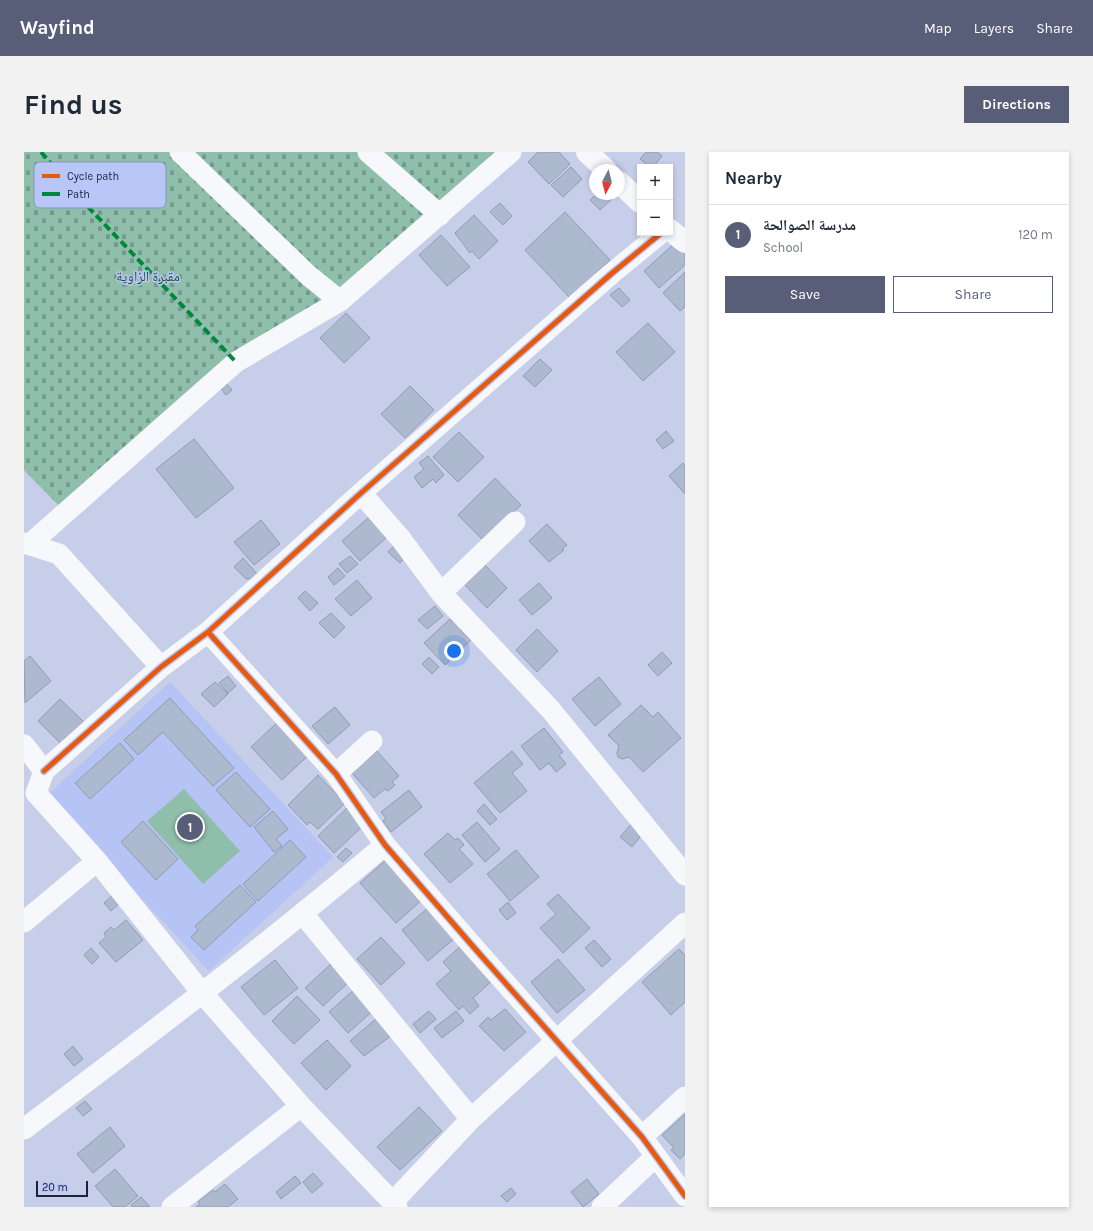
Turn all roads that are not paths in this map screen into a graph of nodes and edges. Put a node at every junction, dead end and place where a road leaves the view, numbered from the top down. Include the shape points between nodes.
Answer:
1 (180, 152) edge
2 (368, 152) edge
3 (511, 152) edge
4 (587, 152) edge
5 (600, 164) edge
6 (625, 188) edge
7 (638, 200) edge
8 (440, 215) junction
9 (673, 232) edge
10 (657, 236) edge
11 (685, 242) edge
12 (340, 301) junction
13 (361, 493) junction
14 (515, 522) dead end
15 (27, 543) edge
16 (441, 593) junction
17 (208, 632) junction
18 (161, 667) junction
19 (372, 741) dead end
20 (24, 745) edge
21 (44, 771) junction
22 (336, 774) junction
23 (385, 845) junction
24 (98, 861) junction
25 (685, 875) edge
26 (304, 914) junction
27 (24, 922) edge
28 (685, 923) edge
29 (203, 994) junction
30 (557, 1042) junction
31 (685, 1097) edge
32 (301, 1106) junction
33 (471, 1119) junction
34 (24, 1129) edge
35 (642, 1137) junction
36 (655, 1157) junction
37 (685, 1196) edge
38 (395, 1205) edge
39 (172, 1207) edge
40 (602, 1207) edge

1 - 12 street via 308,275
2 - 8 street
3 - 8 street
4 - 5 street
6 - 7 street
8 - 12 street via 409,239
9 - 11 street
10 - 13 street
12 - 15 street via 236,362
13 - 16 street via 401,539
13 - 17 street
14 - 16 street
15 - 18 street via 59,554
16 - 25 street via 551,710
17 - 18 street
17 - 22 street
18 - 21 street
19 - 22 street
20 - 21 street
21 - 24 street via 36,793
22 - 23 street
23 - 26 street
23 - 30 street
24 - 27 street
24 - 29 street
26 - 29 street
26 - 33 street
28 - 30 street
29 - 32 street
29 - 34 street
30 - 33 street
30 - 35 street
31 - 35 street
32 - 38 street
32 - 39 street
33 - 38 street
35 - 36 street
36 - 37 street
36 - 40 street

